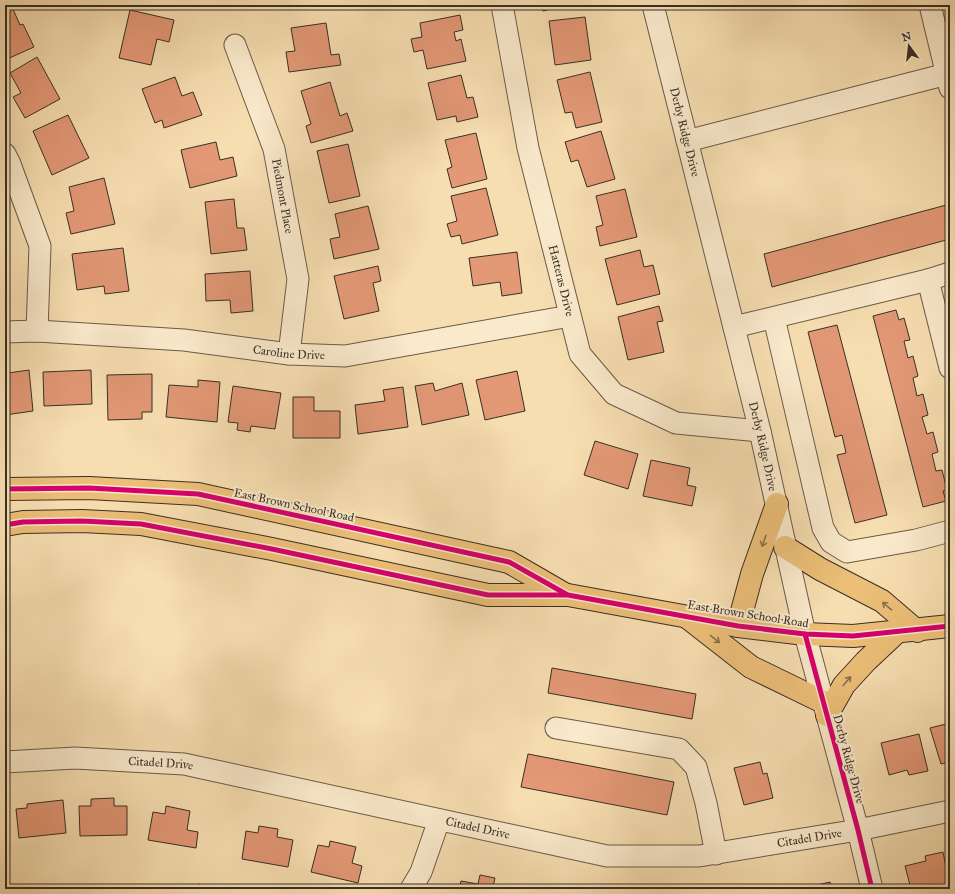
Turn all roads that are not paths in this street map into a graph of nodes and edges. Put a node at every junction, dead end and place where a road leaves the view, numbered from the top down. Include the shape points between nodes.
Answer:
1 (502, 5) edge
2 (653, 5) edge
3 (930, 5) edge
4 (235, 45) dead end
5 (948, 81) edge
6 (687, 141) junction
7 (5, 154) edge
8 (950, 273) edge
9 (928, 280) junction
10 (570, 316) junction
11 (774, 318) junction
12 (734, 327) junction
13 (37, 331) junction
14 (5, 332) edge
15 (289, 354) junction
16 (950, 368) edge
17 (760, 431) junction
18 (5, 490) edge
19 (777, 504) junction
20 (5, 525) edge
21 (950, 531) edge
22 (785, 547) junction
23 (568, 595) junction
24 (685, 615) junction
25 (738, 626) junction
26 (950, 626) edge
27 (907, 631) junction
28 (805, 634) junction
29 (825, 708) junction
30 (556, 728) dead end
31 (5, 762) edge
32 (950, 811) edge
33 (439, 820) junction
34 (858, 830) junction
35 (716, 854) junction
36 (411, 889) edge
37 (872, 889) edge

1 - 10 street, Hatteras Drive via 528,148
2 - 6 street, Derby Ridge Drive
3 - 5 street
4 - 15 street, Piedmont Place via 274,150 298,279
5 - 6 street
6 - 12 street, Derby Ridge Drive
7 - 13 street via 40,246
8 - 9 street
9 - 11 street
9 - 16 street
10 - 15 street, Caroline Drive via 345,356
10 - 17 street, Hatteras Drive via 580,354 614,394 676,423
11 - 12 street
11 - 21 street via 823,528 831,542 847,552 916,540
12 - 17 street, Derby Ridge Drive
13 - 14 street, Caroline Drive
13 - 15 street, Caroline Drive via 184,340
17 - 19 street, Derby Ridge Drive
18 - 23 main road, East Brown School Road via 89,488 198,494 509,562
19 - 22 street, Derby Ridge Drive
19 -> 25 main road via 752,574
20 - 23 main road, East Brown School Road via 23,522 82,521 141,524 488,595
27 -> 22 main road via 882,601
22 - 28 street, Derby Ridge Drive
23 - 24 main road, East Brown School Road
24 - 25 main road, East Brown School Road
24 -> 29 main road via 752,667
25 - 28 main road, East Brown School Road
26 - 27 main road, East Brown School Road
27 - 28 main road, East Brown School Road via 853,636
29 -> 27 main road via 866,661
28 - 29 street, Derby Ridge Drive
29 - 34 street, Derby Ridge Drive
30 - 35 street via 679,749 696,767
31 - 33 street, Citadel Drive via 75,758 184,764
32 - 34 street, Citadel Drive
33 - 35 street, Citadel Drive via 607,856
33 - 36 street via 421,872
34 - 35 street, Citadel Drive
34 - 37 street, Derby Ridge Drive

